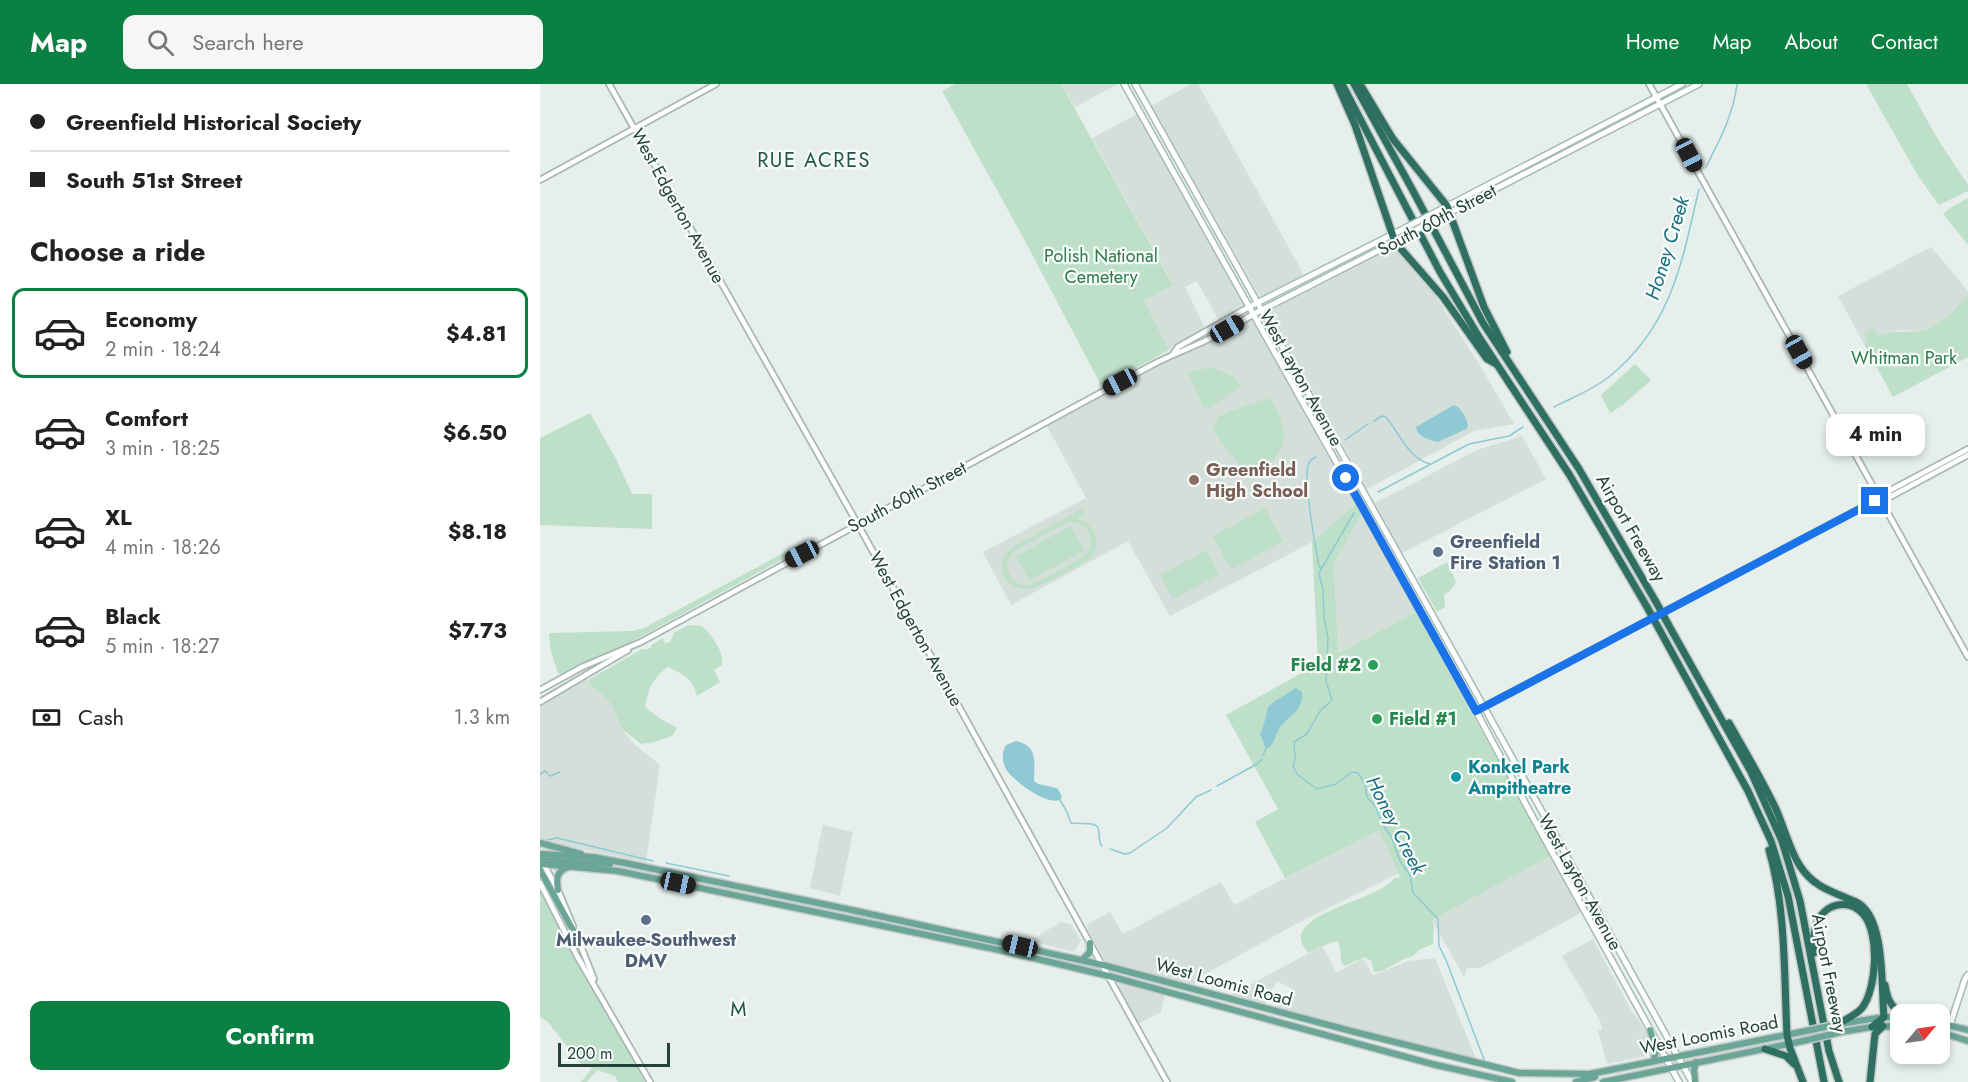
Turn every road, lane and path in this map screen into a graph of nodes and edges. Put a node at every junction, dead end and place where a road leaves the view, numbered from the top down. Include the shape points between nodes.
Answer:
1 (609, 84) edge
2 (716, 84) edge
3 (1124, 84) edge
4 (1136, 84) edge
5 (1337, 84) edge
6 (1342, 84) edge
7 (1354, 84) edge
8 (1360, 84) edge
9 (1649, 84) edge
10 (1682, 84) edge
11 (1691, 84) edge
12 (1699, 84) edge
13 (1682, 92) junction
14 (1656, 97) junction
15 (1661, 104) junction
16 (634, 129) junction
17 (540, 180) edge
18 (1448, 209) junction
19 (1391, 234) junction
20 (1395, 243) junction
21 (1292, 286) junction
22 (1296, 294) junction
23 (1258, 303) junction
24 (1249, 307) junction
25 (1263, 310) junction
26 (1254, 314) junction
27 (1223, 322) junction
28 (1227, 329) junction
29 (1173, 354) junction
30 (1497, 364) junction
31 (1540, 411) junction
32 (1968, 449) edge
33 (1968, 455) edge
34 (1880, 498) junction
35 (858, 524) junction
36 (641, 642) junction
37 (1968, 657) edge
38 (540, 690) edge
39 (540, 702) edge
40 (1485, 707) junction
41 (1716, 709) junction
42 (1476, 711) junction
43 (1748, 791) junction
44 (540, 843) edge
45 (593, 857) junction
46 (541, 862) edge
47 (631, 864) junction
48 (572, 866) junction
49 (540, 883) edge
50 (558, 890) junction
51 (868, 913) junction
52 (867, 922) junction
53 (579, 941) junction
54 (1090, 943) junction
55 (1080, 960) junction
56 (1103, 965) junction
57 (1076, 968) junction
58 (1881, 971) junction
59 (1134, 974) junction
60 (1968, 975) edge
61 (1109, 976) junction
62 (1131, 982) junction
63 (599, 992) junction
64 (1231, 999) junction
65 (1890, 1004) edge
66 (1229, 1008) junction
67 (1821, 1010) junction
68 (1884, 1017) junction
69 (1890, 1017) edge
70 (1839, 1024) junction
71 (1950, 1025) joint
72 (1883, 1026) junction
73 (1890, 1026) edge
74 (1872, 1027) junction
75 (1650, 1030) junction
76 (1968, 1031) edge
77 (1950, 1034) edge
78 (1950, 1034) edge
79 (1787, 1035) junction
80 (1968, 1041) edge
81 (1789, 1043) junction
82 (1765, 1049) junction
83 (1678, 1056) junction
84 (1666, 1058) junction
85 (1654, 1061) junction
86 (1696, 1062) junction
87 (1682, 1065) junction
88 (1671, 1068) junction
89 (1798, 1070) junction
90 (1607, 1071) junction
91 (1513, 1072) junction
92 (650, 1082) edge
93 (1167, 1082) edge
94 (1512, 1082) edge
95 (1576, 1082) edge
96 (1603, 1082) edge
97 (1679, 1082) edge
98 (1693, 1082) edge
99 (1803, 1082) edge
100 (1824, 1082) edge
101 (1839, 1082) edge
102 (1870, 1082) edge

1 - 16 street, West Edgerton Avenue
2 - 16 street
3 - 24 main road, West Layton Avenue
4 - 23 main road, West Layton Avenue
5 - 19 highway via 1355,125
6 - 30 highway, Airport Freeway via 1440,272
7 - 31 highway, Airport Freeway via 1483,323
8 - 18 highway via 1394,139
9 - 14 street
10 - 14 main road, South 60th Street
11 - 13 main road
12 - 13 main road, South 60th Street
13 - 15 main road, South 60th Street
14 - 15 street
14 - 18 main road, South 60th Street
15 - 18 main road, South 60th Street
15 - 34 street
16 - 17 street
16 - 35 street, West Edgerton Avenue
18 - 19 main road, South 60th Street, bridge
18 - 20 main road, South 60th Street, bridge
18 - 31 highway via 1494,329 1539,401
19 - 20 highway
19 - 21 main road, South 60th Street
20 - 22 main road, South 60th Street
20 - 30 highway via 1443,297 1487,359
21 - 22 main road
21 - 23 main road, South 60th Street
22 - 25 main road, South 60th Street
23 - 24 main road, South 60th Street
23 - 25 main road, West Layton Avenue
24 - 26 main road, West Layton Avenue
24 - 27 street, South 60th Street
25 - 26 main road, South 60th Street
25 - 40 main road, West Layton Avenue
26 - 28 street, South 60th Street
26 - 42 main road, West Layton Avenue
27 - 28 street
27 - 29 street, South 60th Street via 1178,347
28 - 29 street, South 60th Street
29 - 35 street, South 60th Street
30 - 43 highway, Airport Freeway, bridge via 1595,516
31 - 41 highway, Airport Freeway, bridge via 1600,504
32 - 34 street
33 - 34 street via 1890,497
34 - 37 street
34 - 40 street
35 - 36 street, South 60th Street
35 - 54 street, West Edgerton Avenue
36 - 38 street, South 60th Street
36 - 39 street, South 60th Street
40 - 42 street
40 - 83 main road, West Layton Avenue
41 - 58 highway via 1722,711 1754,766 1807,876 1826,890 1857,903 1870,915 1876,928
41 - 67 highway, Airport Freeway via 1764,797 1782,841 1800,901
42 - 75 main road, West Layton Avenue
43 - 79 highway via 1779,889
43 - 100 highway, Airport Freeway via 1771,841 1788,896
44 - 45 main road
45 - 46 main road, West Loomis Road
45 - 47 main road, West Loomis Road
46 - 47 main road
46 - 48 main road, West Loomis Road
46 - 50 street
46 - 53 main road
47 - 51 main road, West Loomis Road
48 - 50 main road via 557,875
48 - 52 main road, West Loomis Road via 627,873
49 - 63 street
50 - 53 street
51 - 52 main road
51 - 55 main road, West Loomis Road
52 - 57 main road, West Loomis Road
53 - 63 street
54 - 55 main road via 1090,952
54 - 56 street, West Edgerton Avenue
55 - 56 main road, West Loomis Road
55 - 57 main road
56 - 59 main road, West Loomis Road
56 - 61 street, West Edgerton Avenue
57 - 61 main road, West Loomis Road
58 - 65 highway
58 - 68 highway
59 - 62 main road
59 - 64 main road, West Loomis Road
60 - 71 main road
61 - 62 main road, West Loomis Road
61 - 93 street, West Edgerton Avenue
62 - 66 main road, West Loomis Road
63 - 92 street
64 - 66 main road
64 - 91 main road, West Loomis Road
66 - 94 main road, West Loomis Road
67 - 70 highway via 1815,929 1826,910 1848,905 1863,913 1869,922 1874,975 1861,1009
67 - 101 highway, Airport Freeway
68 - 69 main road, West Loomis Road
68 - 70 main road, West Loomis Road
68 - 74 highway
70 - 79 main road, West Loomis Road, bridge
71 - 76 main road
72 - 73 main road, West Loomis Road
72 - 74 main road, West Loomis Road
72 - 102 highway via 1875,1034
74 - 81 main road, West Loomis Road, bridge
75 - 84 main road, West Layton Avenue
75 - 85 main road via 1656,1048
76 - 77 main road
78 - 80 main road
79 - 81 highway
79 - 83 main road, West Loomis Road
81 - 82 main road, West Loomis Road
81 - 89 highway
82 - 86 main road, West Loomis Road
82 - 89 highway via 1786,1056
83 - 84 main road, West Loomis Road
83 - 87 main road, West Layton Avenue
84 - 85 main road, West Loomis Road
84 - 88 main road, West Layton Avenue
85 - 90 main road, West Loomis Road
86 - 87 main road, West Loomis Road
86 - 98 main road
87 - 88 main road, West Loomis Road
87 - 98 main road, West Layton Avenue
88 - 96 main road, West Loomis Road
88 - 97 main road, West Layton Avenue
89 - 99 highway
90 - 91 main road, West Loomis Road
90 - 95 main road via 1603,1076
91 - 94 main road

